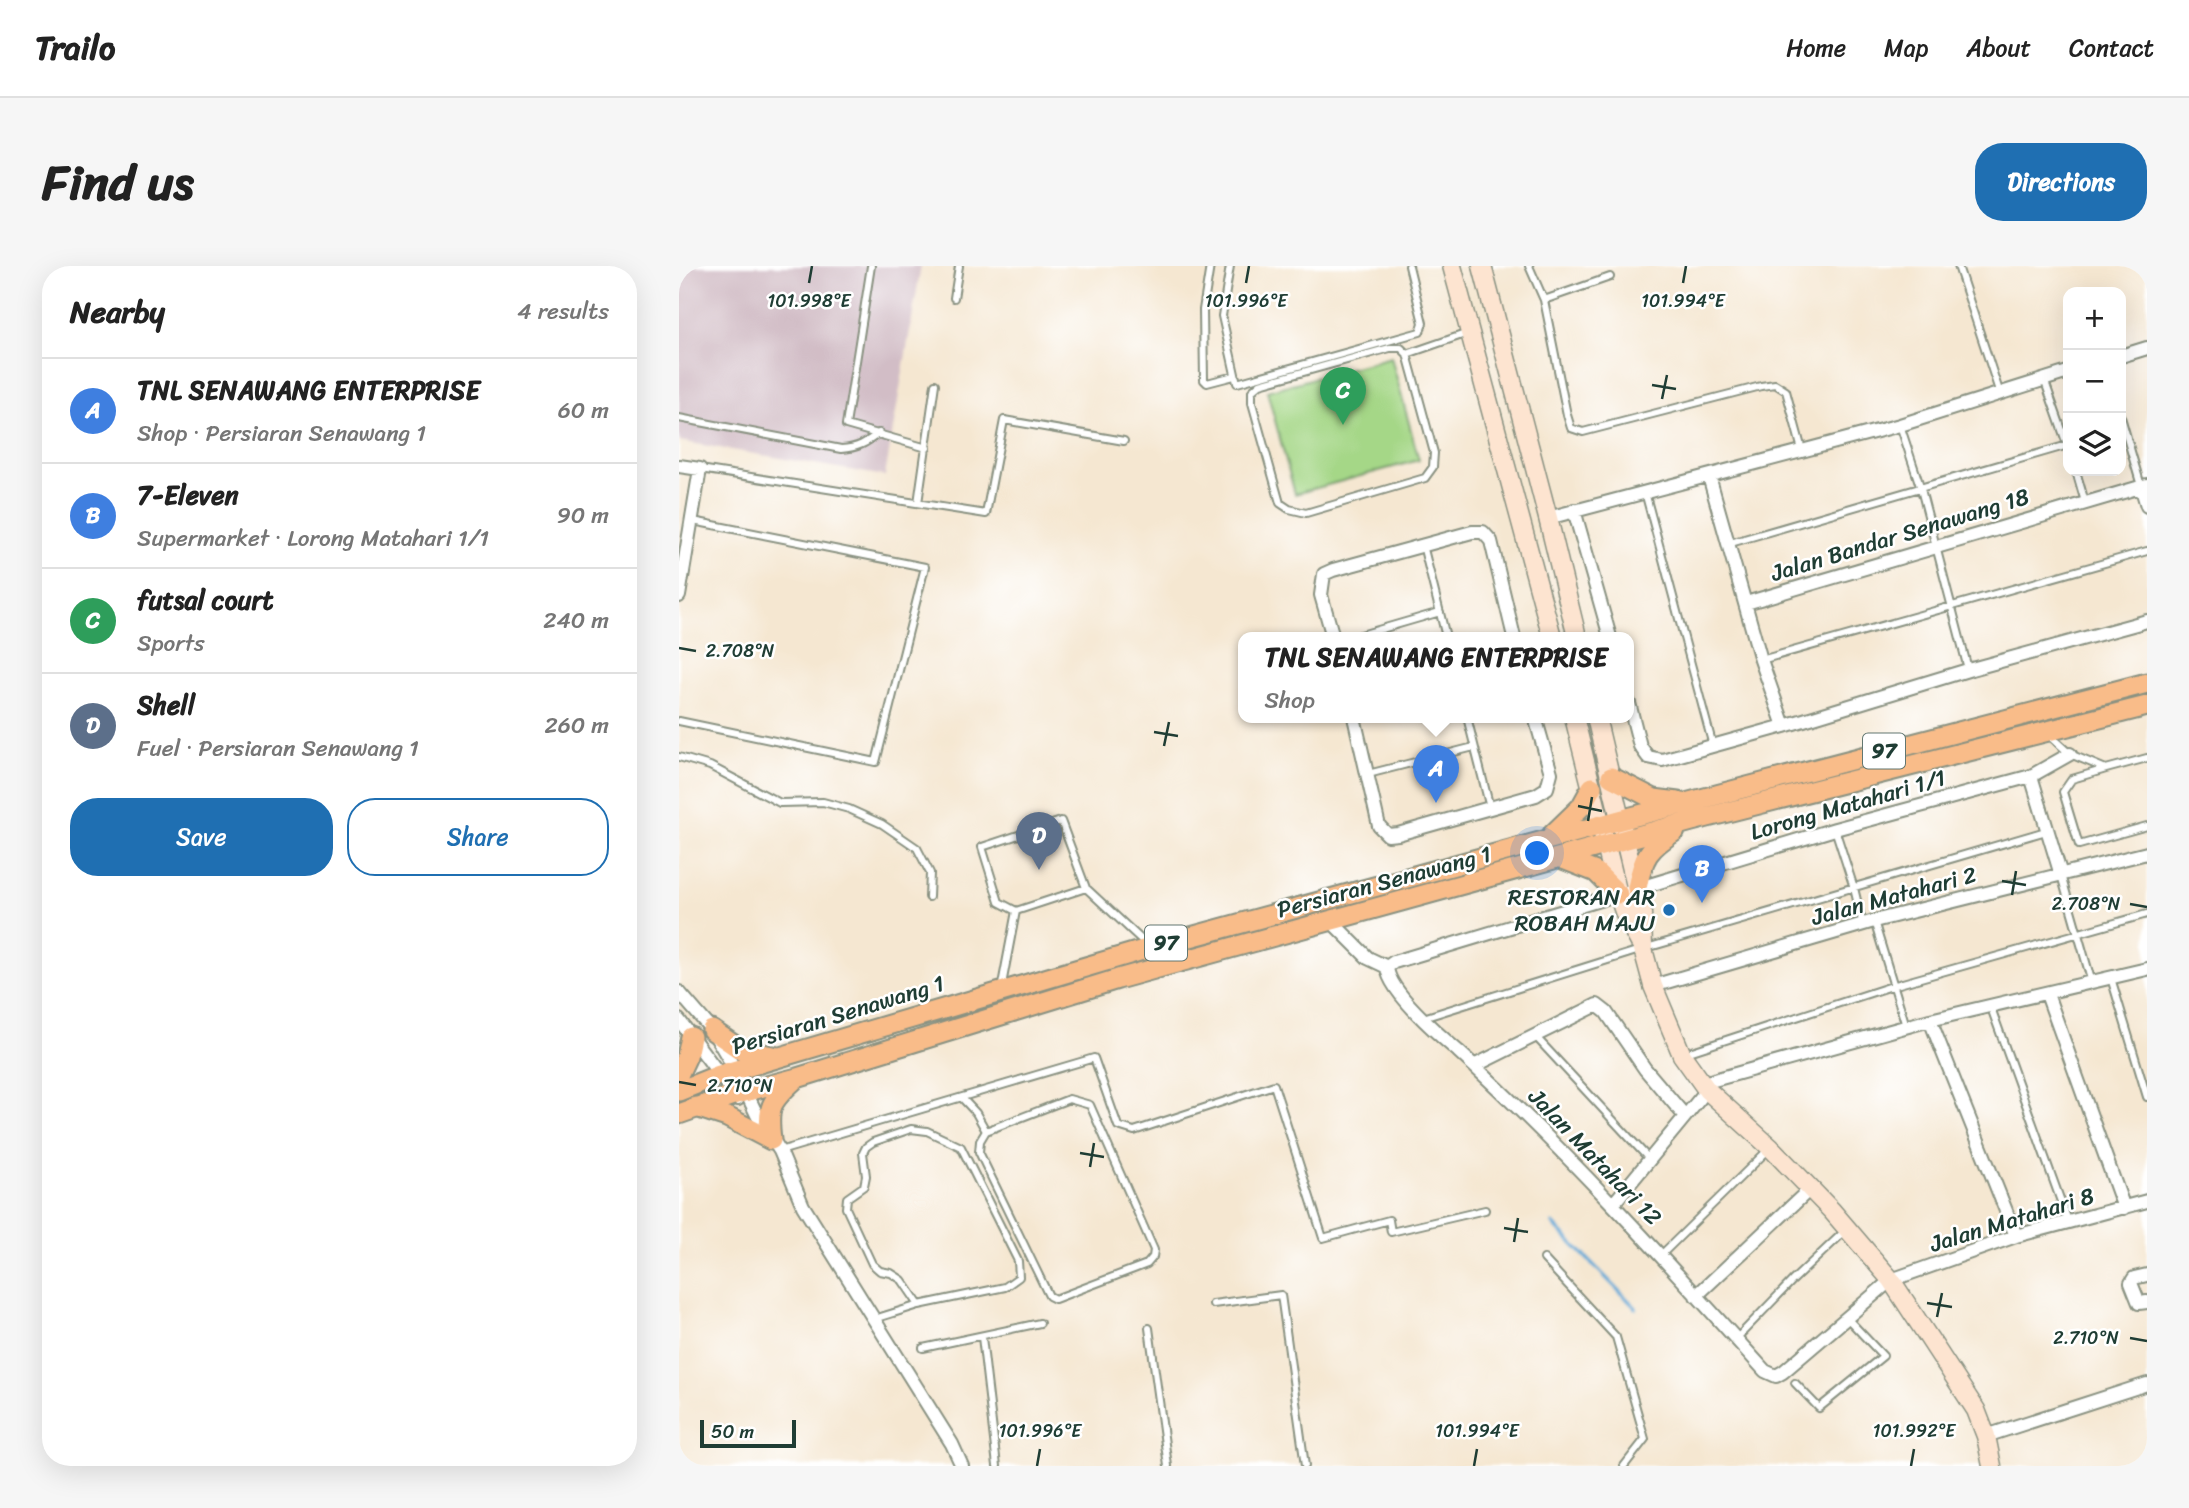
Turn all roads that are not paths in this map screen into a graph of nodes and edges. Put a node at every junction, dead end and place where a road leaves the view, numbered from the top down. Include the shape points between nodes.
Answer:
1 (871, 266) edge
2 (959, 266) edge
3 (1210, 266) edge
4 (1230, 266) edge
5 (1409, 266) edge
6 (1452, 266) edge
7 (1482, 266) edge
8 (1529, 266) edge
9 (1958, 266) edge
10 (1610, 277) dead end
11 (954, 298) dead end
12 (1544, 300) junction
13 (1469, 333) junction
14 (2147, 348) edge
15 (1407, 354) junction
16 (2126, 354) edge
17 (2063, 373) edge
18 (1234, 376) junction
19 (2044, 379) junction
20 (935, 384) dead end
21 (2000, 394) junction
22 (679, 418) edge
23 (1900, 425) junction
24 (2063, 432) edge
25 (2126, 432) edge
26 (879, 433) junction
27 (1124, 441) dead end
28 (2063, 447) edge
29 (927, 449) junction
30 (1802, 450) junction
31 (679, 466) edge
32 (700, 469) junction
33 (1709, 476) junction
34 (2077, 476) edge
35 (2144, 485) edge
36 (1921, 489) junction
37 (1645, 492) junction
38 (2085, 502) junction
39 (918, 503) junction
40 (2147, 506) edge
41 (1574, 510) junction
42 (1548, 518) junction
43 (693, 521) junction
44 (1727, 544) junction
45 (1423, 545) junction
46 (1935, 547) junction
47 (683, 550) edge
48 (2147, 551) edge
49 (679, 596) edge
50 (1746, 603) junction
51 (1950, 606) junction
52 (1440, 612) junction
53 (2147, 621) edge
54 (1332, 632) edge
55 (1371, 632) edge
56 (1445, 632) edge
57 (1513, 632) edge
58 (1551, 632) edge
59 (1576, 632) edge
60 (1609, 632) edge
61 (1761, 660) junction
62 (1968, 670) junction
63 (2147, 683) edge
64 (2147, 706) edge
65 (679, 721) edge
66 (1355, 723) edge
67 (1468, 723) edge
68 (1537, 723) edge
69 (1576, 723) edge
70 (1598, 723) edge
71 (1634, 723) edge
72 (1784, 726) junction
73 (2045, 732) junction
74 (1713, 746) junction
75 (1474, 747) junction
76 (2070, 754) junction
77 (679, 757) edge
78 (2147, 758) edge
79 (2106, 769) junction
80 (1367, 775) junction
81 (2031, 776) junction
82 (1611, 777) junction
83 (1592, 786) junction
84 (1685, 803) junction
85 (1490, 808) junction
86 (1621, 820) junction
87 (1685, 825) junction
88 (2147, 825) edge
89 (1600, 826) junction
90 (1835, 829) junction
91 (2046, 831) junction
92 (1546, 841) junction
93 (1625, 841) junction
94 (1605, 847) junction
95 (2147, 853) edge
96 (1563, 859) junction
97 (2061, 875) junction
98 (1086, 888) junction
99 (1854, 888) junction
100 (1627, 891) junction
101 (929, 897) dead end
102 (1016, 911) junction
103 (2147, 914) edge
104 (1331, 922) junction
105 (1868, 923) junction
106 (2079, 935) junction
107 (1150, 948) junction
108 (1643, 949) junction
109 (1387, 967) junction
110 (2147, 969) edge
111 (2111, 978) junction
112 (2092, 983) junction
113 (1653, 986) junction
114 (1892, 986) junction
115 (1001, 991) junction
116 (679, 992) edge
117 (2047, 994) junction
118 (1990, 1005) junction
119 (1422, 1019) junction
120 (679, 1020) edge
121 (1930, 1020) junction
122 (1906, 1027) junction
123 (712, 1030) junction
124 (1535, 1036) junction
125 (691, 1037) junction
126 (1682, 1055) junction
127 (781, 1058) junction
128 (1474, 1066) junction
129 (679, 1073) edge
130 (727, 1073) junction
131 (797, 1078) junction
132 (1705, 1086) junction
133 (679, 1091) edge
134 (739, 1093) junction
135 (2147, 1097) edge
136 (962, 1098) junction
137 (687, 1110) edge
138 (1684, 1115) junction
139 (986, 1131) junction
140 (775, 1145) junction
141 (1771, 1148) junction
142 (1650, 1160) junction
143 (1810, 1189) junction
144 (2147, 1201) edge
145 (1613, 1205) junction
146 (2124, 1208) junction
147 (1485, 1210) dead end
148 (2069, 1223) junction
149 (1847, 1229) junction
150 (2016, 1236) junction
151 (1660, 1256) junction
152 (1544, 1259) dead end
153 (2147, 1275) edge
154 (1891, 1280) junction
155 (1696, 1296) junction
156 (2147, 1302) edge
157 (1213, 1304) dead end
158 (919, 1306) junction
159 (1846, 1317) junction
160 (873, 1320) junction
161 (1040, 1323) dead end
162 (1149, 1328) dead end
163 (982, 1336) junction
164 (1735, 1339) junction
165 (923, 1348) dead end
166 (1795, 1383) dead end
167 (2147, 1384) edge
168 (1986, 1436) junction
169 (962, 1466) edge
170 (997, 1466) edge
171 (1168, 1466) edge
172 (1305, 1466) edge
173 (1624, 1466) edge
174 (1992, 1466) edge

1 - 26 lane via 846,425
2 - 11 lane
3 - 18 lane via 1203,310 1204,380
4 - 18 lane via 1221,316
5 - 18 lane via 1423,323 1420,332 1238,383
6 - 13 street
7 - 42 street
8 - 12 lane
9 - 21 lane
10 - 12 lane
12 - 30 lane via 1571,428 1583,432 1775,384 1786,391
13 - 15 lane
13 - 58 street
14 - 16 street
15 - 15 lane via 1434,453 1433,467 1425,478 1306,513 1280,503 1252,391 1260,384 1390,348 1401,348
17 - 19 street
19 - 21 street
19 - 24 lane
20 - 29 lane
21 - 23 street
22 - 26 lane via 842,449 855,448
23 - 30 street
23 - 36 lane
25 - 35 lane
26 - 29 lane
27 - 39 lane via 1004,420 986,514
28 - 36 lane
29 - 39 lane
30 - 33 street
31 - 32 street
32 - 39 lane
32 - 43 street
33 - 37 street
33 - 44 street
34 - 38 lane
35 - 38 street, Jalan Bandar Senawang 18
35 - 40 street
36 - 44 lane
36 - 46 lane
37 - 41 street
37 - 74 lane
38 - 46 street, Jalan Bandar Senawang 18
41 - 42 street
41 - 60 street
42 - 59 street
43 - 47 street
43 - 65 lane via 925,567 876,762
44 - 50 street
45 - 52 lane
45 - 54 street via 1324,574 1321,595
45 - 57 street via 1483,532 1491,541
46 - 50 street, Jalan Bandar Senawang 18
46 - 51 lane
47 - 49 street
48 - 51 lane
50 - 61 street
51 - 61 lane
51 - 62 lane
52 - 55 lane
52 - 56 lane
53 - 62 street
61 - 72 street
62 - 72 street
63 - 84 main road, Persiaran Senawang 1 / 97
64 - 73 main road, Persiaran Senawang 1 / 97
66 - 80 street
67 - 75 lane
68 - 85 street via 1551,773 1547,788
69 - 83 street
70 - 82 street
71 - 74 street via 1648,757 1663,760
72 - 74 street
73 - 76 lane
73 - 87 main road, Persiaran Senawang 1 / 97
75 - 80 lane
75 - 85 lane
76 - 79 lane
76 - 81 street, Lorong Matahari 1/1
77 - 101 lane via 710,766 780,803 823,802 882,824 917,848 930,873
78 - 79 lane
79 - 88 lane via 2072,779 2063,792 2079,845
80 - 85 street via 1379,826 1388,835
81 - 90 street, Lorong Matahari 1/1
81 - 91 street
82 - 84 main road via 1654,799
82 - 86 street
83 - 89 street
83 - 92 main road via 1581,807
84 - 86 main road, Persiaran Senawang 1 / 97
86 - 89 main road, Persiaran Senawang 1 / 97
86 - 93 street
87 - 93 main road, Persiaran Senawang 1 / 97
87 - 100 main road via 1656,844
89 - 92 main road, Persiaran Senawang 1 / 97
89 - 94 street
90 - 99 lane
90 - 100 street, Lorong Matahari 1/1
91 - 97 street
91 - 99 lane
92 - 107 main road, Persiaran Senawang 1 / 97
93 - 94 main road, Persiaran Senawang 1 / 97
93 - 100 street
94 - 96 main road, Persiaran Senawang 1 / 97
94 - 100 street
95 - 97 street, Jalan Matahari 2
96 - 100 main road
96 - 104 main road, Persiaran Senawang 1 / 97
97 - 105 street, Jalan Matahari 2
97 - 106 lane
98 - 102 lane
98 - 102 lane via 1061,821 982,847 999,902
98 - 107 lane
99 - 105 lane
99 - 108 lane
100 - 108 street via 1626,917
100 - 109 street, Lorong Matahari 1/1
102 - 115 lane
103 - 106 lane
104 - 109 street via 1368,958
104 - 131 main road, Persiaran Senawang 1 / 97 via 1118,979
105 - 113 street, Jalan Matahari 2
105 - 114 lane
106 - 112 lane
106 - 114 lane
107 - 115 main road, Persiaran Senawang 1 / 97
108 - 113 street
108 - 119 lane
109 - 119 street, Jalan Matahari 12 via 1387,977
110 - 111 street
111 - 112 street
111 - 135 lane
112 - 117 street
113 - 126 street
114 - 122 lane
114 - 126 lane
115 - 127 main road, Persiaran Senawang 1 / 97
116 - 123 street
117 - 118 street
117 - 146 street
118 - 121 street
118 - 148 lane
119 - 128 street, Jalan Matahari 12
120 - 125 street
121 - 122 street
121 - 150 street
122 - 132 street
123 - 127 main road via 741,1050
123 - 130 street
124 - 128 street
124 - 138 street via 1597,1005 1607,1012 1644,1069
124 - 142 lane
125 - 129 main road
125 - 130 street
126 - 132 street
127 - 130 main road, Persiaran Senawang 1 / 97
128 - 145 street, Jalan Matahari 12
130 - 133 main road, Persiaran Senawang 1 / 97
130 - 134 street
131 - 134 main road, Persiaran Senawang 1 / 97
131 - 140 main road via 776,1096 768,1116
132 - 138 street
132 - 141 street
134 - 137 main road, Persiaran Senawang 1 / 97
134 - 140 street
136 - 139 lane
136 - 140 lane
136 - 147 lane via 1094,1058 1118,1126 1134,1131 1274,1085 1323,1238 1389,1220 1391,1232
137 - 140 main road via 727,1116
138 - 142 street
139 - 139 lane via 979,1152 1049,1296 1055,1299 1153,1258 1147,1230 1090,1105 1069,1099
140 - 160 street via 803,1206
141 - 143 street
141 - 151 lane
142 - 145 street
143 - 149 street
143 - 155 street
144 - 146 street, Jalan Matahari 8
145 - 151 street, Jalan Matahari 12
146 - 148 street, Jalan Matahari 8
148 - 150 street, Jalan Matahari 8
149 - 154 street
149 - 164 lane
150 - 154 street, Jalan Matahari 8
151 - 155 street, Jalan Matahari 12
152 - 173 lane via 1616,1337 1645,1439
153 - 156 street via 2130,1283 2139,1303
154 - 159 street
154 - 168 street via 1976,1410
155 - 164 street, Jalan Matahari 12
157 - 172 lane via 1281,1295
158 - 158 lane via 902,1280 872,1264 846,1208 847,1198 864,1186 866,1147 911,1129 927,1131 961,1147 1018,1261 1019,1277 1006,1287
158 - 160 lane
159 - 164 street, Jalan Matahari 12 via 1776,1376 1765,1371
159 - 166 lane via 1883,1356 1819,1408
160 - 169 street
161 - 163 lane
162 - 171 lane
163 - 165 lane
163 - 170 lane
167 - 168 street
168 - 174 street

